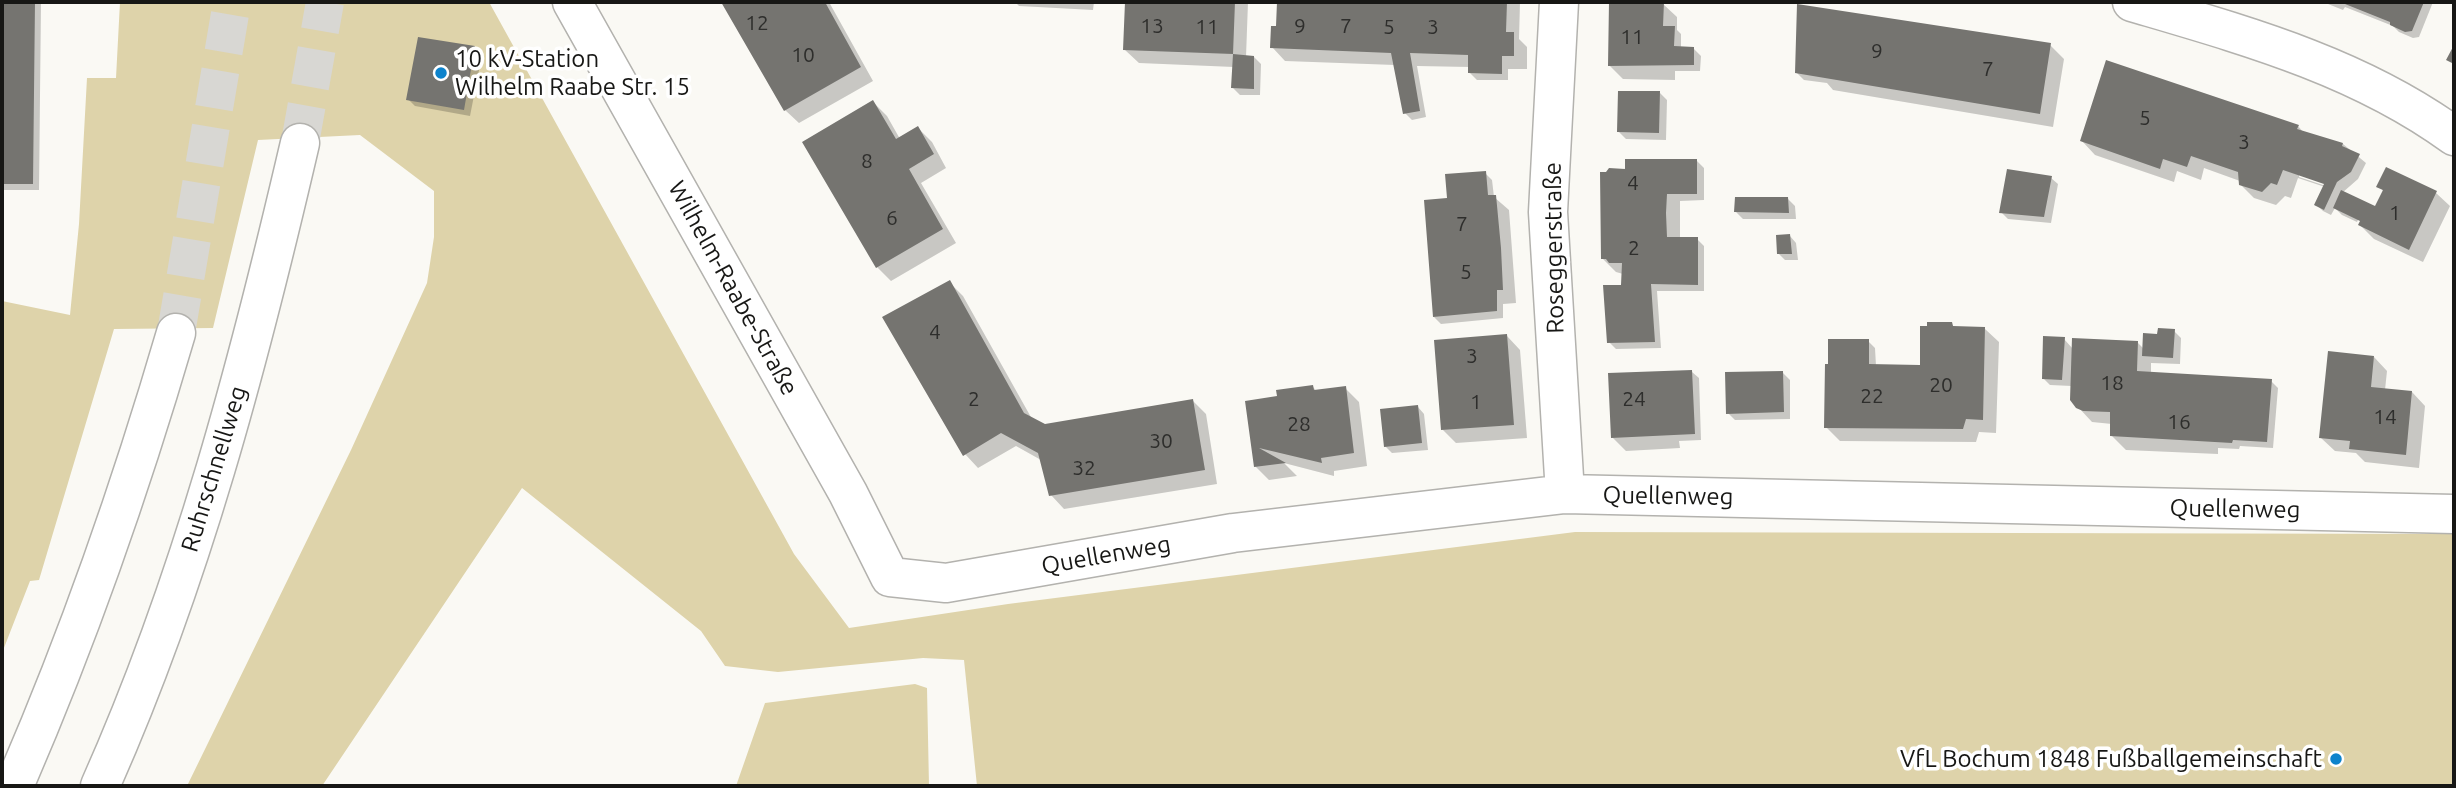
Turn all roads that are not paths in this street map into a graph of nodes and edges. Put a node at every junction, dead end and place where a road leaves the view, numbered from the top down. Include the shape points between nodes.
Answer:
1 (572, 2) edge
2 (1559, 2) edge
3 (2132, 2) edge
4 (2454, 136) edge
5 (300, 143) tunnel mouth
6 (176, 333) tunnel mouth
7 (1565, 494) junction
8 (2454, 514) edge
9 (890, 577) joint
10 (14, 786) edge
11 (100, 786) edge

1 - 9 main road, Wilhelm-Raabe-Straße via 848,493
2 - 7 main road, Roseggerstraße via 1548,212
3 - 4 main road via 2323,63
5 - 11 main road, Ruhrschnellweg via 222,451 169,612
6 - 10 main road via 109,544
7 - 8 main road, Quellenweg
7 - 9 main road, Quellenweg via 1233,533 946,583

